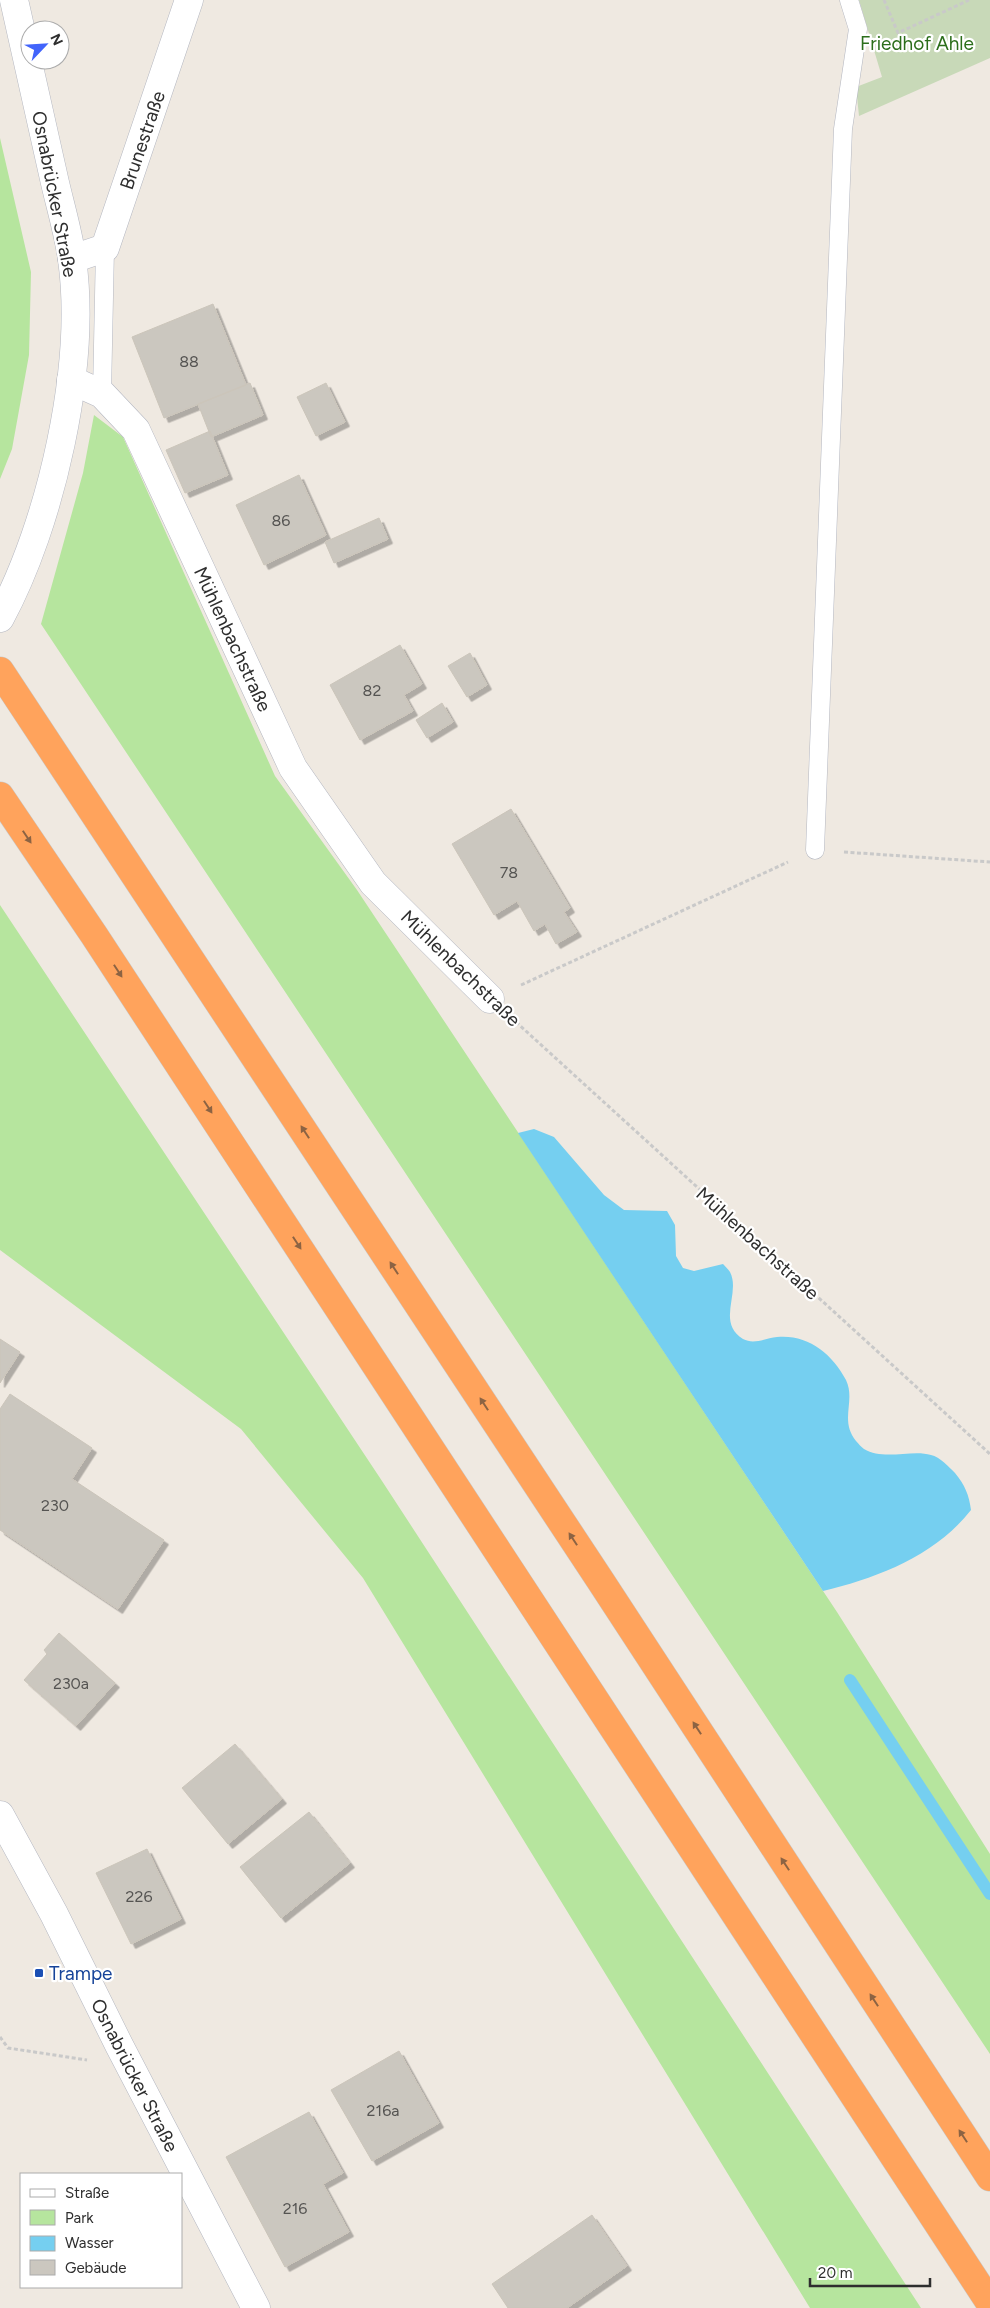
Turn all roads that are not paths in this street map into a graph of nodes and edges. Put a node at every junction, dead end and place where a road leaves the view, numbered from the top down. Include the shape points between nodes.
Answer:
1 (14, 0) edge
2 (189, 0) edge
3 (849, 0) edge
4 (105, 248) junction
5 (72, 259) junction
6 (71, 380) junction
7 (102, 394) junction
8 (0, 618) edge
9 (3, 675) edge
10 (0, 796) edge
11 (815, 850) road end
12 (490, 999) road end
13 (0, 1815) edge
14 (990, 2177) edge
15 (990, 2303) edge
16 (256, 2308) edge

1 - 5 main road, Osnabrücker Straße
2 - 4 main road, Brunestraße
3 - 11 lane via 858,29 842,148
4 - 5 main road
4 - 7 lane
5 - 6 main road, Osnabrücker Straße via 75,317
6 - 7 main road, Mühlenbachstraße
6 - 8 main road, Osnabrücker Straße via 50,492 15,591
7 - 12 main road, Mühlenbachstraße via 136,430 293,768 373,883
14 -> 9 highway
10 -> 15 highway via 105,951
13 - 16 main road, Osnabrücker Straße

